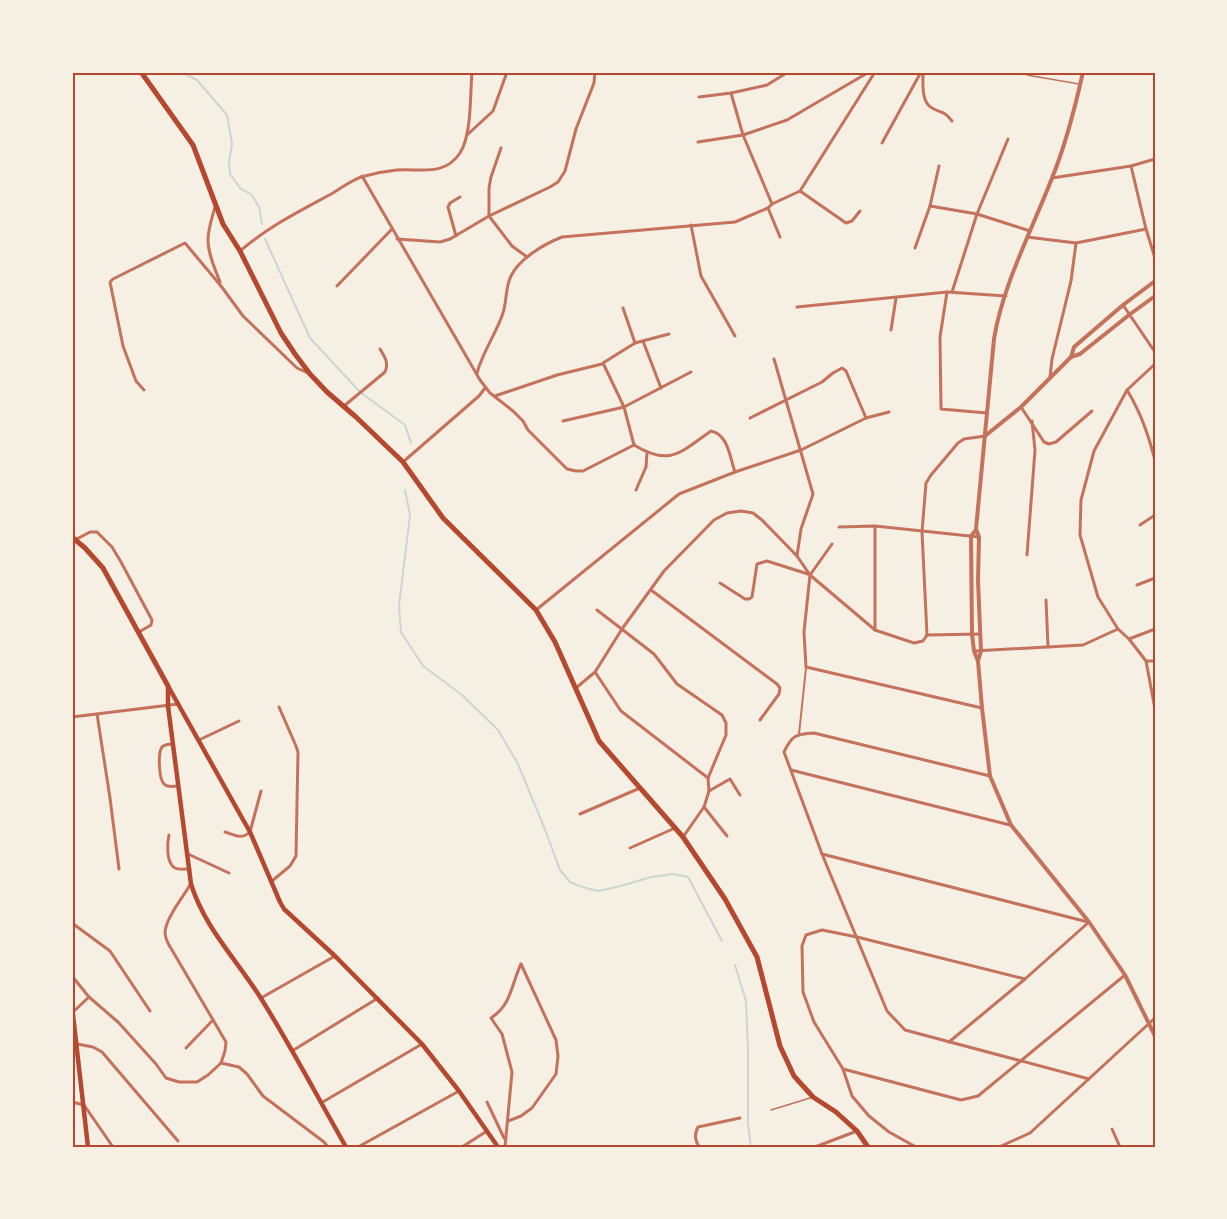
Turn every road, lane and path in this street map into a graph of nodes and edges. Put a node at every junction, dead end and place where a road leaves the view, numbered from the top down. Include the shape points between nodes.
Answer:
1 (141, 72) edge
2 (472, 72) edge
3 (507, 72) edge
4 (595, 72) edge
5 (788, 72) edge
6 (869, 72) edge
7 (875, 72) edge
8 (922, 72) edge
9 (1083, 72) edge
10 (1027, 75) dead end
11 (1080, 84) junction
12 (731, 93) junction
13 (699, 97) dead end
14 (952, 121) dead end
15 (467, 135) junction
16 (743, 135) junction
17 (1008, 139) dead end
18 (698, 142) dead end
19 (882, 143) dead end
20 (501, 148) dead end
21 (1155, 159) edge
22 (939, 166) dead end
23 (1131, 166) junction
24 (362, 176) junction
25 (1052, 178) junction
26 (800, 191) junction
27 (460, 197) dead end
28 (772, 204) junction
29 (216, 206) junction
30 (930, 206) junction
31 (768, 207) junction
32 (860, 212) dead end
33 (977, 214) junction
34 (489, 216) junction
35 (691, 225) junction
36 (1146, 229) junction
37 (392, 230) junction
38 (1030, 231) junction
39 (456, 236) junction
40 (780, 237) dead end
41 (1028, 237) junction
42 (397, 238) junction
43 (1076, 243) junction
44 (915, 248) dead end
45 (240, 251) junction
46 (527, 257) junction
47 (1155, 258) edge
48 (1155, 281) edge
49 (221, 286) junction
50 (337, 286) dead end
51 (947, 292) junction
52 (952, 293) junction
53 (1006, 296) junction
54 (1155, 296) edge
55 (896, 298) junction
56 (1123, 305) junction
57 (797, 307) dead end
58 (623, 308) dead end
59 (1129, 315) junction
60 (891, 330) dead end
61 (669, 334) dead end
62 (735, 336) dead end
63 (643, 341) junction
64 (634, 343) junction
65 (380, 349) dead end
66 (1155, 352) edge
67 (1071, 357) junction
68 (774, 359) dead end
69 (603, 363) junction
70 (1155, 364) edge
71 (691, 372) dead end
72 (477, 373) junction
73 (310, 374) junction
74 (1050, 377) junction
75 (485, 388) junction
76 (661, 388) junction
77 (144, 390) dead end
78 (1127, 390) junction
79 (495, 396) junction
80 (786, 398) junction
81 (344, 406) junction
82 (624, 407) junction
83 (1021, 407) junction
84 (1092, 411) dead end
85 (889, 412) dead end
86 (987, 413) junction
87 (750, 418) dead end
88 (866, 418) junction
89 (563, 421) dead end
90 (1032, 422) junction
91 (985, 436) junction
92 (634, 445) junction
93 (801, 450) junction
94 (647, 453) junction
95 (1155, 460) edge
96 (403, 462) junction
97 (735, 472) junction
98 (636, 490) dead end
99 (1155, 515) edge
100 (1140, 525) dead end
101 (875, 526) junction
102 (839, 528) dead end
103 (976, 529) junction
104 (922, 532) junction
105 (971, 536) junction
106 (979, 537) junction
107 (74, 539) edge
108 (832, 544) dead end
109 (1027, 555) dead end
110 (797, 556) junction
111 (810, 575) junction
112 (1155, 578) edge
113 (720, 583) dead end
114 (1137, 585) dead end
115 (651, 590) junction
116 (1046, 600) dead end
117 (536, 610) junction
118 (597, 610) dead end
119 (622, 629) junction
120 (1118, 629) junction
121 (875, 630) junction
122 (1155, 630) edge
123 (139, 632) junction
124 (972, 634) junction
125 (980, 634) junction
126 (927, 635) junction
127 (1129, 639) junction
128 (1048, 647) junction
129 (974, 651) junction
130 (981, 651) junction
131 (978, 661) junction
132 (1146, 661) junction
133 (1155, 661) edge
134 (806, 667) junction
135 (595, 672) junction
136 (168, 686) junction
137 (576, 688) junction
138 (177, 704) junction
139 (168, 706) junction
140 (279, 707) dead end
141 (982, 708) junction
142 (1155, 709) edge
143 (97, 714) junction
144 (72, 717) edge
145 (760, 720) dead end
146 (239, 722) dead end
147 (799, 734) junction
148 (198, 741) junction
149 (173, 744) junction
150 (791, 770) junction
151 (990, 776) junction
152 (708, 778) junction
153 (179, 786) junction
154 (640, 788) junction
155 (261, 791) dead end
156 (709, 791) junction
157 (740, 795) dead end
158 (704, 807) junction
159 (580, 814) dead end
160 (1011, 825) junction
161 (675, 828) junction
162 (225, 832) dead end
163 (250, 832) junction
164 (169, 835) dead end
165 (727, 836) dead end
166 (683, 837) junction
167 (630, 848) dead end
168 (188, 854) junction
169 (822, 854) junction
170 (119, 869) dead end
171 (190, 869) junction
172 (229, 873) dead end
173 (272, 881) junction
174 (191, 884) junction
175 (1089, 922) junction
176 (72, 923) edge
177 (857, 937) junction
178 (336, 956) junction
179 (72, 975) edge
180 (1125, 975) junction
181 (1025, 979) junction
182 (89, 997) junction
183 (261, 998) junction
184 (378, 998) junction
185 (72, 1006) edge
186 (150, 1011) dead end
187 (73, 1012) edge
188 (1155, 1018) edge
189 (213, 1020) junction
190 (1149, 1024) junction
191 (1155, 1036) edge
192 (949, 1042) junction
193 (74, 1043) edge
194 (422, 1044) junction
195 (186, 1048) dead end
196 (292, 1051) junction
197 (1022, 1061) junction
198 (221, 1063) junction
199 (843, 1070) junction
200 (1089, 1079) junction
201 (459, 1091) junction
202 (813, 1097) junction
203 (72, 1102) edge
204 (487, 1102) dead end
205 (321, 1103) junction
206 (84, 1105) junction
207 (771, 1110) dead end
208 (740, 1118) dead end
209 (508, 1121) junction
210 (1112, 1129) dead end
211 (487, 1131) junction
212 (856, 1131) junction
213 (505, 1140) junction
214 (178, 1141) dead end
215 (87, 1147) edge
216 (113, 1147) edge
217 (328, 1147) edge
218 (346, 1147) edge
219 (358, 1147) edge
220 (462, 1147) edge
221 (498, 1147) edge
222 (505, 1147) edge
223 (699, 1147) edge
224 (815, 1147) edge
225 (868, 1147) edge
226 (916, 1147) edge
227 (999, 1147) edge
228 (1120, 1147) edge

1 - 29 main road via 193,145
2 - 15 street
3 - 15 street via 493,111
4 - 34 street via 565,171 558,182
5 - 12 street via 767,85
6 - 16 street via 787,120
7 - 26 street
8 - 14 street via 929,106
8 - 19 street
9 - 11 street
10 - 11 lane
11 - 25 street
12 - 13 street
12 - 16 street
15 - 24 street via 460,153 437,170 395,170
16 - 18 street
16 - 28 street
17 - 33 street
20 - 34 street via 489,188
21 - 23 street
22 - 30 street
23 - 25 street
23 - 36 street
24 - 37 street
24 - 45 street via 266,231
25 - 38 street
26 - 28 street
26 - 32 street via 846,223
27 - 39 street via 448,207
28 - 31 street
29 - 45 main road
29 - 49 street via 208,241
30 - 33 street
30 - 44 street
31 - 35 street via 735,222
31 - 40 street
33 - 38 street
33 - 52 street
34 - 39 street
34 - 46 street via 512,246
35 - 46 street via 562,237
35 - 62 street via 701,276
36 - 43 street
36 - 47 street
37 - 42 street
37 - 50 street
38 - 41 street
39 - 42 street via 440,242
41 - 43 street
41 - 53 street
42 - 72 street
43 - 74 street
45 - 73 main road via 281,333
46 - 72 street via 511,276 504,311
48 - 56 street
49 - 73 street via 243,316 297,368
49 - 77 street via 185,243 110,282 123,346 136,381
51 - 52 street
51 - 55 street
51 - 86 street via 940,337 941,409
52 - 53 street
53 - 86 street via 994,339
54 - 59 street
55 - 57 street
55 - 60 street
56 - 59 street
56 - 67 street via 1074,347
58 - 64 street
59 - 66 street
59 - 67 street
61 - 63 street
63 - 64 street
63 - 76 street
64 - 69 street
65 - 81 street via 387,360 385,372
67 - 74 street
68 - 80 street
69 - 79 street
69 - 82 street
70 - 78 street
71 - 76 street
72 - 75 street
73 - 81 main road
74 - 83 street
75 - 79 street
75 - 96 street
76 - 82 street
78 - 95 street via 1146,429
78 - 120 street via 1094,451 1081,500 1080,535 1098,597
79 - 92 street via 567,469 583,471
80 - 87 street
80 - 88 street via 842,368
80 - 93 street
81 - 96 main road
82 - 89 street
82 - 92 street
83 - 90 street
83 - 91 street
84 - 90 street via 1049,444
85 - 88 street
86 - 91 street
88 - 93 street
90 - 109 street via 1035,450
91 - 103 street
91 - 104 street via 958,443 931,475 926,483
92 - 94 street
93 - 97 street
93 - 110 street via 813,494
94 - 97 street via 678,454 711,431 718,432
94 - 98 street via 646,467
96 - 117 main road via 443,518
97 - 117 street via 679,494
99 - 100 street
101 - 102 street
101 - 104 street
101 - 121 street
103 - 105 street
103 - 106 street
104 - 105 street
104 - 126 street
105 - 106 street
105 - 124 street
106 - 125 street
107 - 123 main road via 104,568
107 - 123 street via 98,532 112,547 152,620
108 - 111 street
110 - 111 street
110 - 115 street via 753,513 727,513 714,520 664,571
111 - 113 street via 761,562 757,564 749,599
111 - 121 street
111 - 134 street via 804,632
112 - 114 street
115 - 119 street
115 - 145 street via 777,684 779,694
116 - 128 street
117 - 137 main road
118 - 119 street
119 - 135 street
119 - 152 street via 654,654 677,684 722,715 726,735
120 - 127 street
120 - 128 street via 1083,645
121 - 126 street via 914,643 923,641
122 - 127 street
123 - 136 main road
124 - 125 street
124 - 126 street
124 - 129 street
125 - 130 street
127 - 132 street
128 - 130 street
129 - 130 street
129 - 131 street
130 - 131 street
131 - 141 street
132 - 133 street
132 - 142 street
134 - 141 street
134 - 147 street
135 - 137 street
135 - 152 street via 621,711
136 - 138 main road
136 - 139 main road
137 - 154 main road via 599,741
138 - 139 street
138 - 148 main road
139 - 143 street
139 - 149 main road
140 - 173 street via 298,752 296,856
141 - 151 street
143 - 144 street
143 - 170 street
146 - 148 street
147 - 150 street via 790,740 784,752
147 - 151 street via 814,733
148 - 163 main road
149 - 153 main road
149 - 153 street via 161,750 161,780 167,786
150 - 160 street
150 - 169 street
151 - 160 street
152 - 156 street
153 - 168 main road
154 - 159 street
154 - 161 main road
155 - 163 street
156 - 157 street via 730,779
156 - 158 street
158 - 165 street
158 - 166 street
160 - 175 street
161 - 166 main road
161 - 167 street
162 - 163 street via 240,837
163 - 173 main road
164 - 171 street via 170,863 178,869
166 - 202 main road via 726,899 757,957 780,1046 794,1076
168 - 171 main road
168 - 172 street
169 - 175 street
169 - 177 street
171 - 174 main road
173 - 178 main road via 284,909
174 - 183 main road via 205,919
174 - 189 street via 169,919 165,934
175 - 180 street
175 - 181 street
176 - 186 street via 110,951
177 - 181 street
177 - 192 street via 887,1011 905,1030
177 - 199 street via 822,930 806,935 802,946 803,992 814,1023
178 - 183 street
178 - 184 main road
179 - 182 street
180 - 190 street
180 - 197 street
181 - 192 street
182 - 187 street
182 - 198 street via 118,1022 166,1078 197,1083
183 - 196 main road
184 - 194 main road
184 - 196 street
185 - 187 main road
187 - 193 main road
188 - 190 street
189 - 195 street
189 - 198 street via 226,1042
190 - 191 street
190 - 200 street
192 - 197 street
193 - 206 main road
193 - 214 street via 102,1052
194 - 201 main road
194 - 205 street
196 - 205 main road
197 - 199 street via 978,1096 961,1100
197 - 200 street
198 - 217 street via 247,1074 263,1096
199 - 226 street via 852,1096 869,1116
200 - 227 street via 1030,1133
201 - 211 main road
201 - 219 street
202 - 207 lane
202 - 212 main road
203 - 206 street
204 - 213 street
205 - 218 main road
206 - 215 main road
206 - 216 street
208 - 223 street via 698,1128 695,1140
209 - 209 street via 532,1108 556,1074 558,1056 556,1040 522,964 508,1000 491,1018 502,1034 512,1072
209 - 213 street
210 - 228 street
211 - 220 street
211 - 221 main road
212 - 224 street
212 - 225 main road
213 - 222 street

